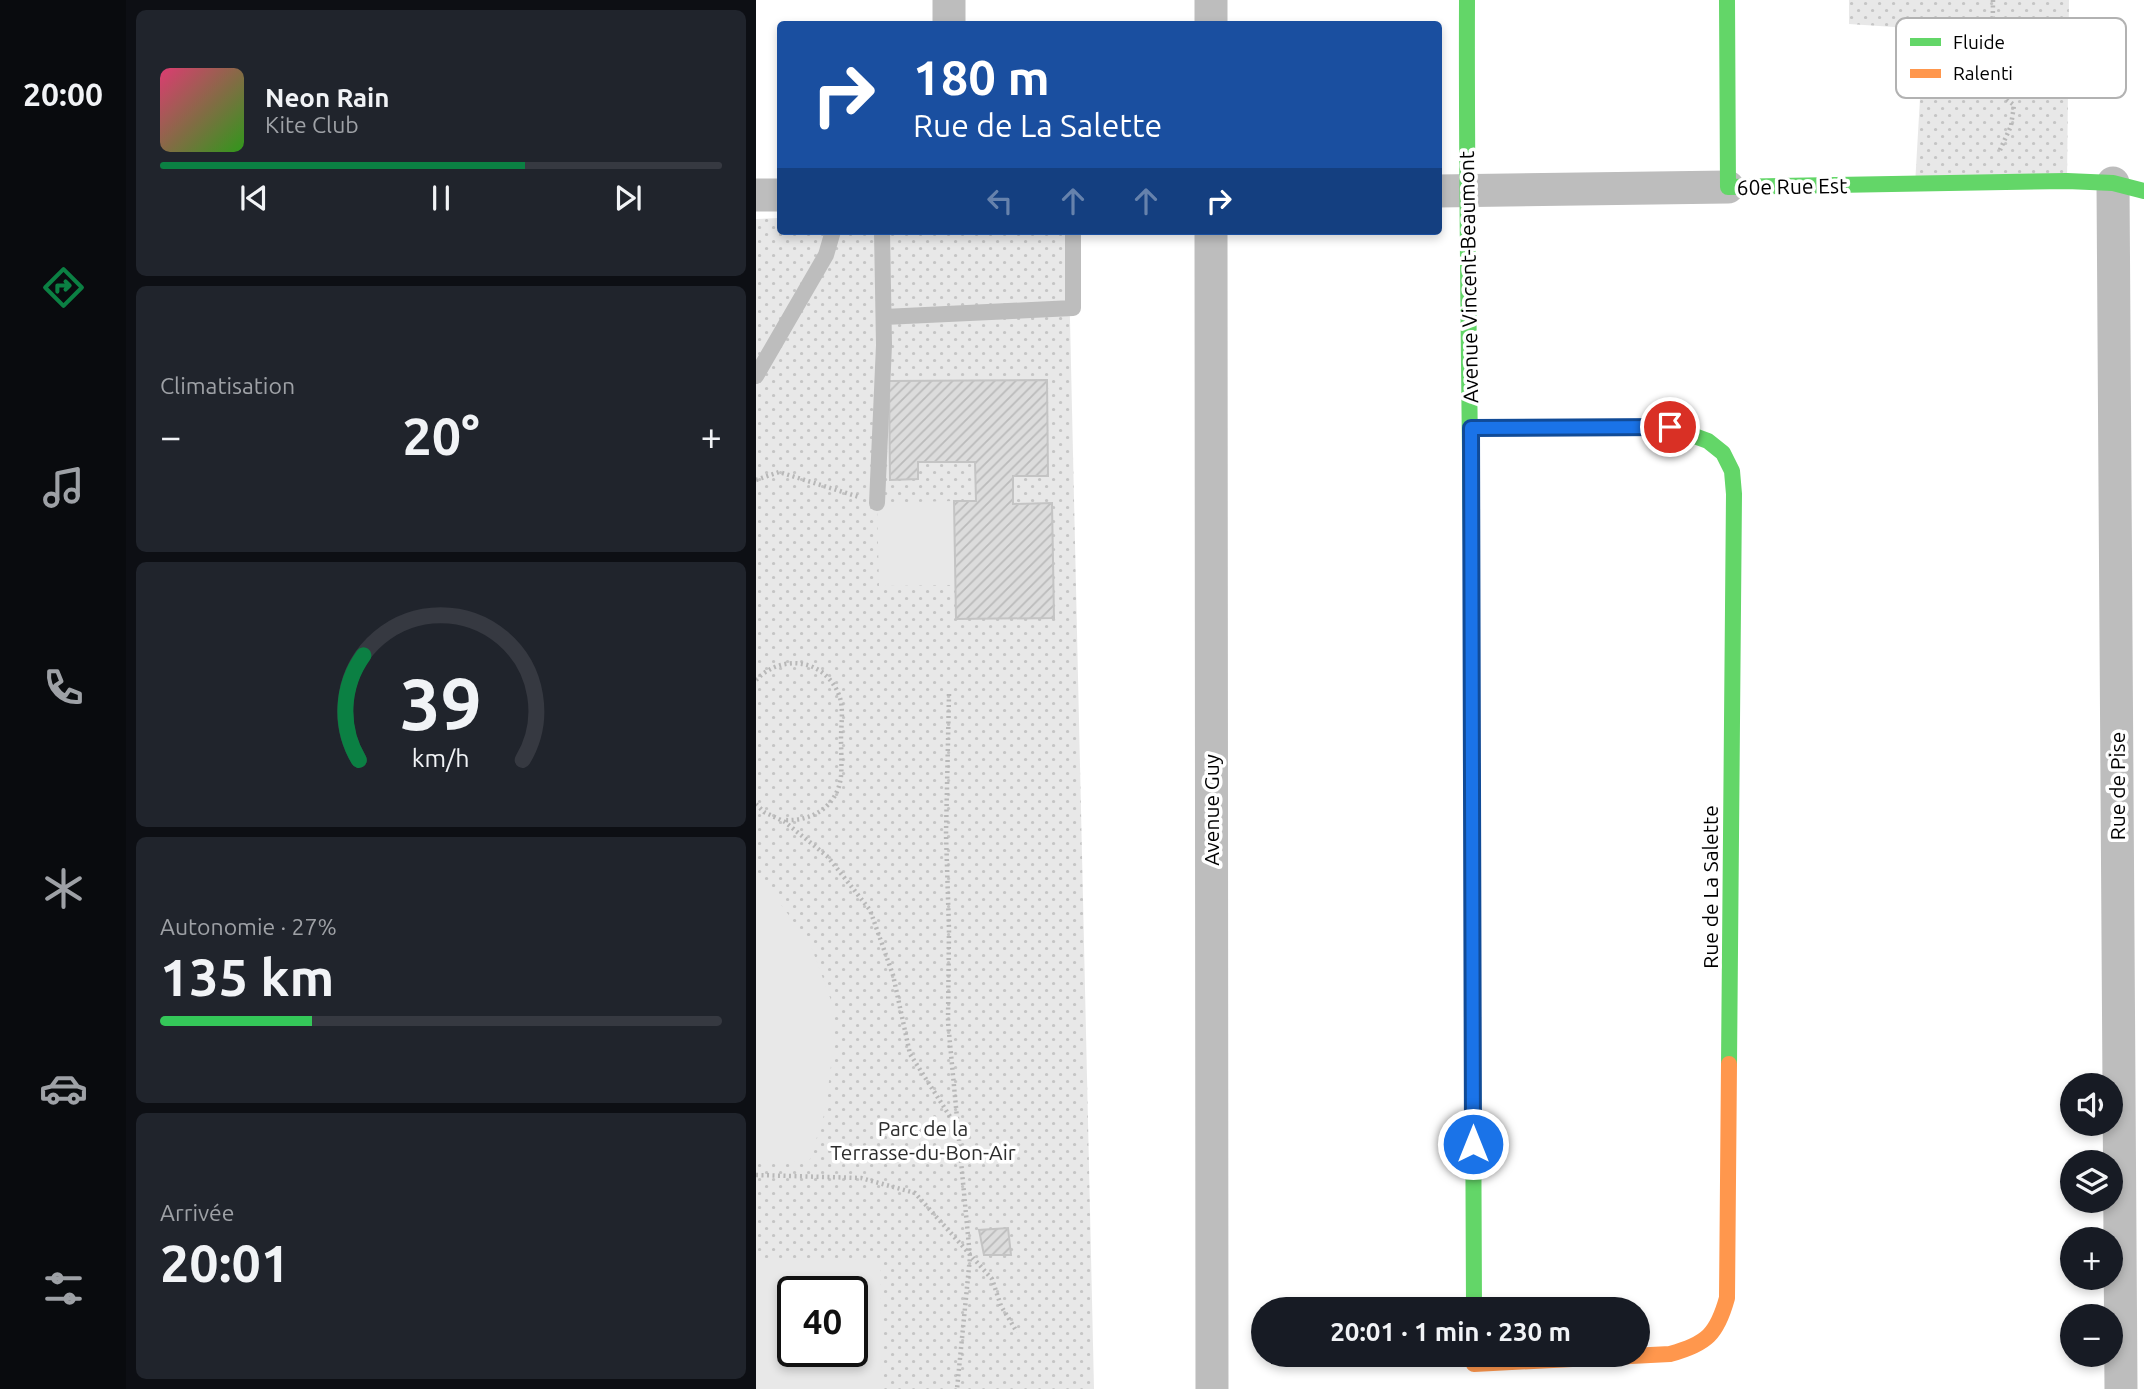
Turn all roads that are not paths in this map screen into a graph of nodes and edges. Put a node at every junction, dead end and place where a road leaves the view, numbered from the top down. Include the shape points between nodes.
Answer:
1 (949, 0) edge
2 (1211, 0) edge
3 (1467, 0) edge
4 (1727, 0) edge
5 (949, 21) edge
6 (1211, 21) edge
7 (1728, 187) junction
8 (2129, 187) edge
9 (1452, 190) edge
10 (756, 195) edge
11 (777, 195) edge
12 (832, 235) edge
13 (882, 235) edge
14 (1073, 235) edge
15 (1211, 235) edge
16 (884, 317) junction
17 (756, 376) edge
18 (1471, 428) junction
19 (877, 503) road end
20 (2131, 1016) edge
21 (1474, 1297) edge
22 (1474, 1369) edge
23 (1212, 1389) edge
24 (2121, 1389) edge

1 - 5 street
2 - 6 street
3 - 9 street, Avenue Vincent-Beaumont
4 - 7 street
7 - 8 street, 60e Rue Est via 2067,181
7 - 9 street, 60e Rue Est
8 - 20 street, Rue de Pise
9 - 18 street, Avenue Vincent-Beaumont
10 - 11 street
12 - 17 lane via 826,255
13 - 16 lane
14 - 16 lane via 1073,309
15 - 23 street, Avenue Guy
16 - 19 lane
18 - 21 street, Avenue Vincent-Beaumont
18 - 22 street, Rue de La Salette via 1670,427 1698,435 1719,448 1731,468 1734,494 1727,1298 1722,1320 1696,1348 1670,1354
20 - 24 street, Rue de Pise

